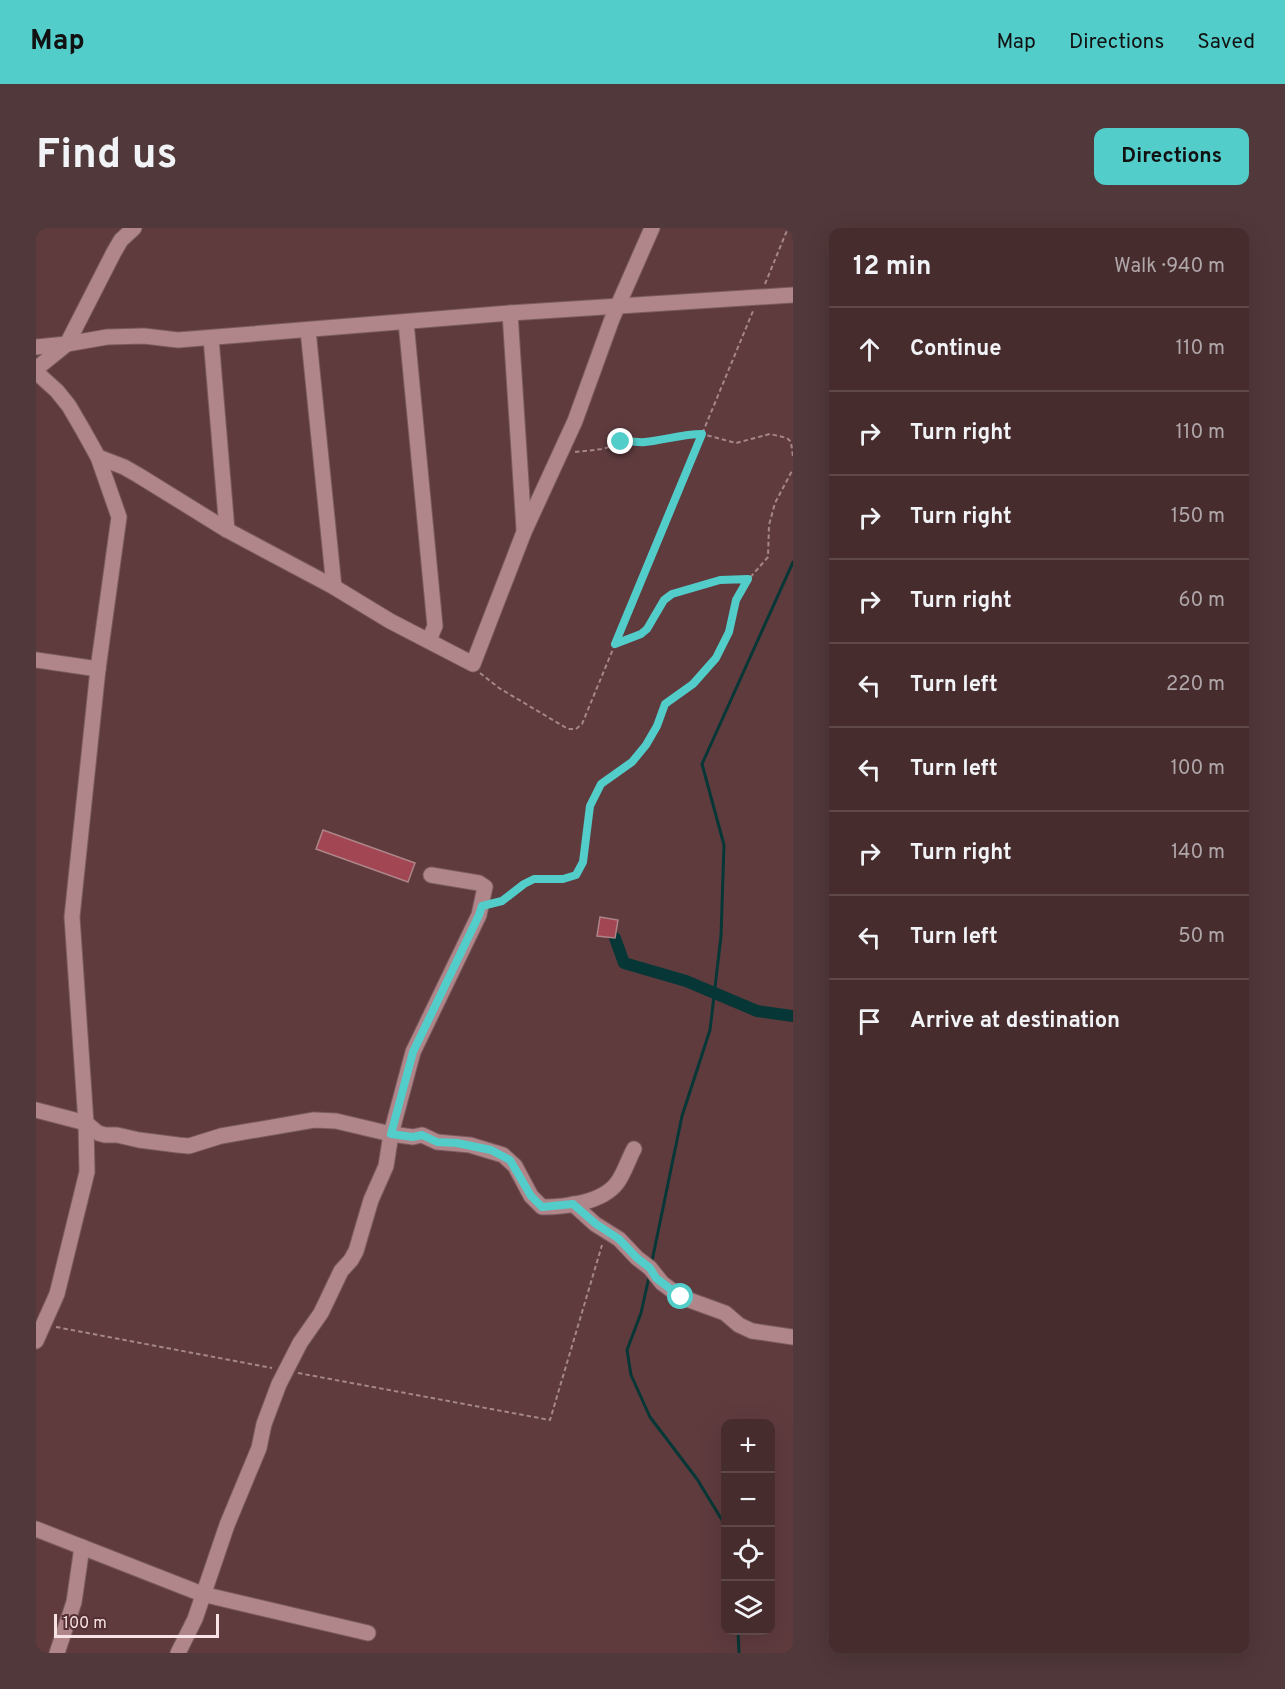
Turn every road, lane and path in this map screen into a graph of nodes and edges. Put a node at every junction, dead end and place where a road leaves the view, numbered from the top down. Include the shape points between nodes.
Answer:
1 (652, 228) edge
2 (788, 228) edge
3 (131, 229) edge
4 (793, 294) edge
5 (759, 297) junction
6 (618, 306) junction
7 (510, 314) junction
8 (406, 322) junction
9 (308, 330) junction
10 (211, 338) junction
11 (67, 344) junction
12 (36, 347) edge
13 (36, 370) edge
14 (702, 434) junction
15 (560, 454) junction
16 (98, 457) junction
17 (793, 457) edge
18 (793, 469) edge
19 (226, 530) junction
20 (524, 532) junction
21 (748, 579) junction
22 (334, 587) junction
23 (429, 640) junction
24 (615, 644) junction
25 (36, 660) edge
26 (473, 664) junction
27 (98, 669) junction
28 (431, 875) dead end
29 (482, 906) junction
30 (36, 1110) edge
31 (86, 1123) junction
32 (391, 1134) junction
33 (633, 1149) dead end
34 (573, 1204) junction
35 (606, 1231) junction
36 (43, 1325) junction
37 (793, 1337) edge
38 (36, 1341) edge
39 (286, 1370) junction
40 (36, 1529) edge
41 (82, 1547) junction
42 (202, 1594) junction
43 (368, 1634) dead end
44 (57, 1653) edge
45 (178, 1653) edge

1 - 6 street
2 - 5 path
3 - 11 street via 114,252
4 - 5 street
5 - 6 street
5 - 14 path
6 - 7 street
6 - 15 street
7 - 8 street
7 - 20 street
8 - 9 street
8 - 23 street via 435,626
9 - 10 street
9 - 22 street
10 - 11 street via 107,337
10 - 19 street
11 - 12 street
11 - 13 street
13 - 16 street via 69,406
14 - 15 path via 629,440 603,449
14 - 17 path via 736,443 763,434 779,435 791,442
14 - 24 path
15 - 20 street
16 - 19 street via 124,466
16 - 27 street via 119,517
18 - 21 path via 775,503 769,525 768,557
19 - 22 street
20 - 26 street
21 - 24 path via 720,580 672,594 664,600 647,629
21 - 29 path via 736,600 729,632 716,658 693,684 665,704 657,726 632,762 601,784 590,806 583,862 576,875 534,879 502,901
22 - 23 street
23 - 26 street
24 - 26 path via 582,724 572,729 485,679
25 - 27 street
27 - 31 street via 72,917
28 - 29 street via 479,883 485,887
29 - 32 street via 413,1052
30 - 31 street
31 - 32 street via 105,1135 178,1146 314,1120
31 - 36 street via 87,1172 57,1294
32 - 34 street via 422,1135 437,1142 491,1150 510,1160 542,1207
32 - 39 street via 386,1166 356,1251
33 - 34 street via 610,1190
34 - 35 street
35 - 37 street via 681,1297 725,1313 752,1330
35 - 39 path via 550,1419
36 - 38 street
36 - 39 path
39 - 42 street
40 - 41 street
41 - 42 street
41 - 44 street via 74,1602
42 - 43 street
42 - 45 street

